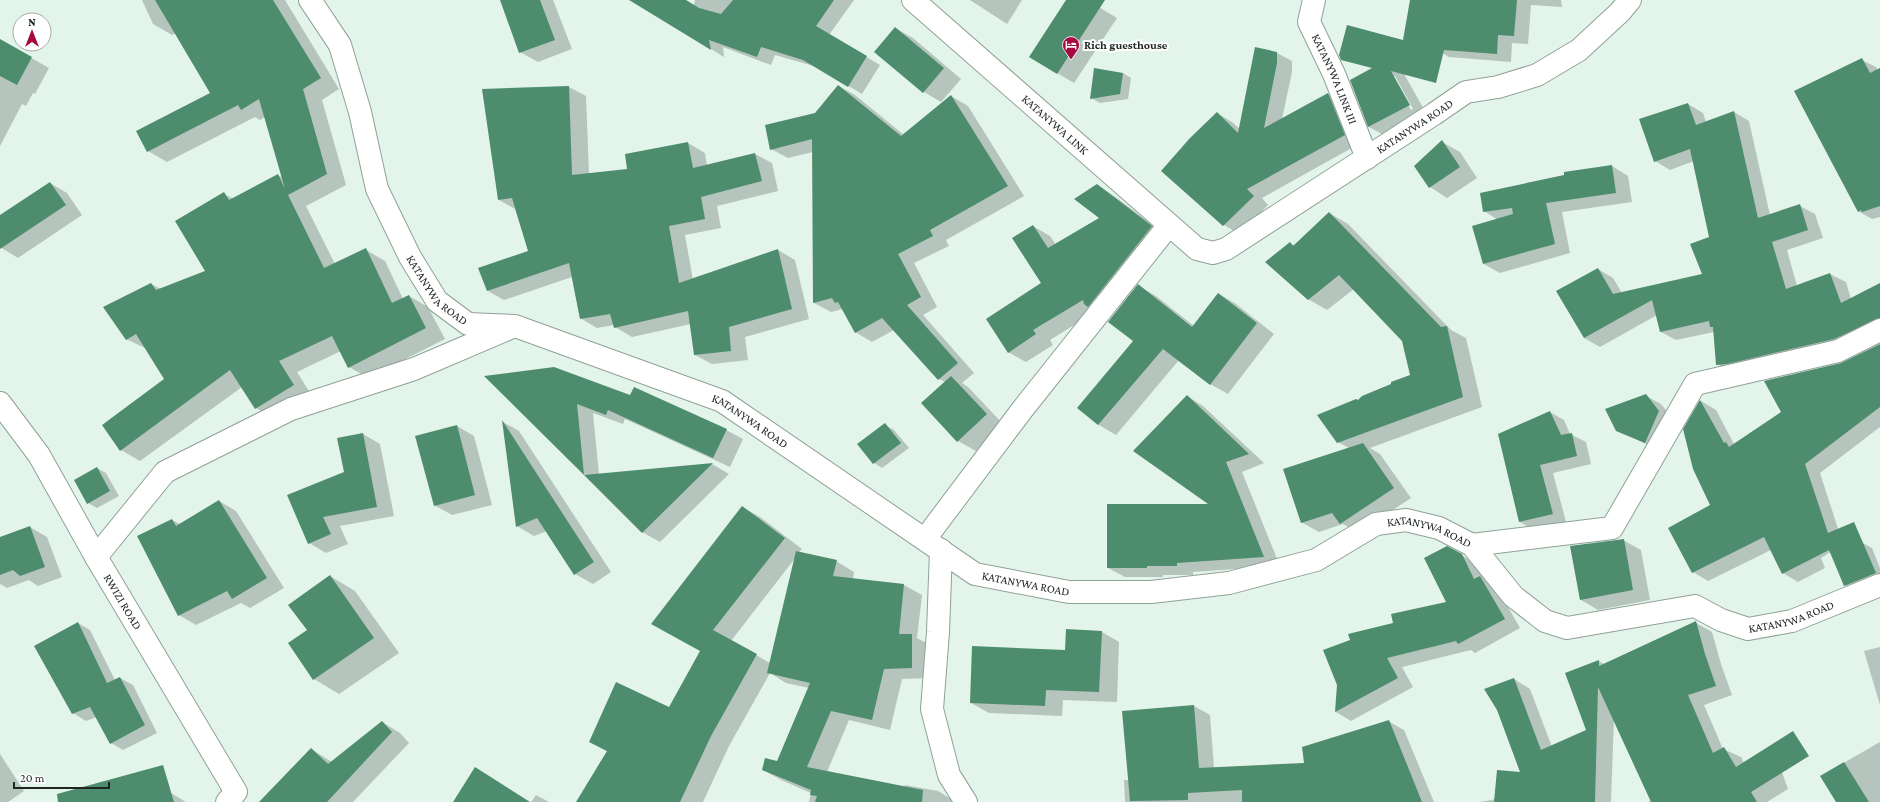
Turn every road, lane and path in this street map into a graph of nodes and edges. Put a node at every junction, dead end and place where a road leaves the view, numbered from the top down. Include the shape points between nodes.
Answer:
1 (310, 0) edge
2 (913, 0) edge
3 (1314, 0) edge
4 (1630, 0) edge
5 (1367, 158) junction
6 (1169, 225) junction
7 (1197, 250) joint
8 (515, 326) junction
9 (1880, 330) edge
10 (0, 403) edge
11 (933, 544) junction
12 (1472, 545) junction
13 (96, 557) junction
14 (1880, 585) edge
15 (237, 799) edge
16 (966, 802) edge

1 - 8 street, KATANYWA ROAD via 340,45 360,112 377,189 410,257 437,301 468,324
2 - 6 street, KATANYWA LINK
3 - 5 street, KATANYWA LINK III via 1309,22 1334,74
4 - 5 street, KATANYWA ROAD via 1579,50 1537,75 1498,87 1466,92
5 - 7 street, KATANYWA ROAD via 1226,249 1213,253
6 - 7 street, KATANYWA LINK
6 - 11 street via 1022,410
8 - 11 street, KATANYWA ROAD via 722,401
8 - 13 street via 414,369 291,409 165,472
9 - 12 street via 1838,351 1695,384 1612,528
10 - 13 street, RWIZI ROAD via 39,455
11 - 12 street, KATANYWA ROAD via 975,574 1069,592 1151,592 1229,583 1316,560 1376,524 1406,520 1439,528
11 - 16 street via 938,632 932,709 949,775
12 - 14 street, KATANYWA ROAD via 1513,596 1545,621 1567,628 1695,606 1721,620 1748,629 1792,621
13 - 15 street, RWIZI ROAD

